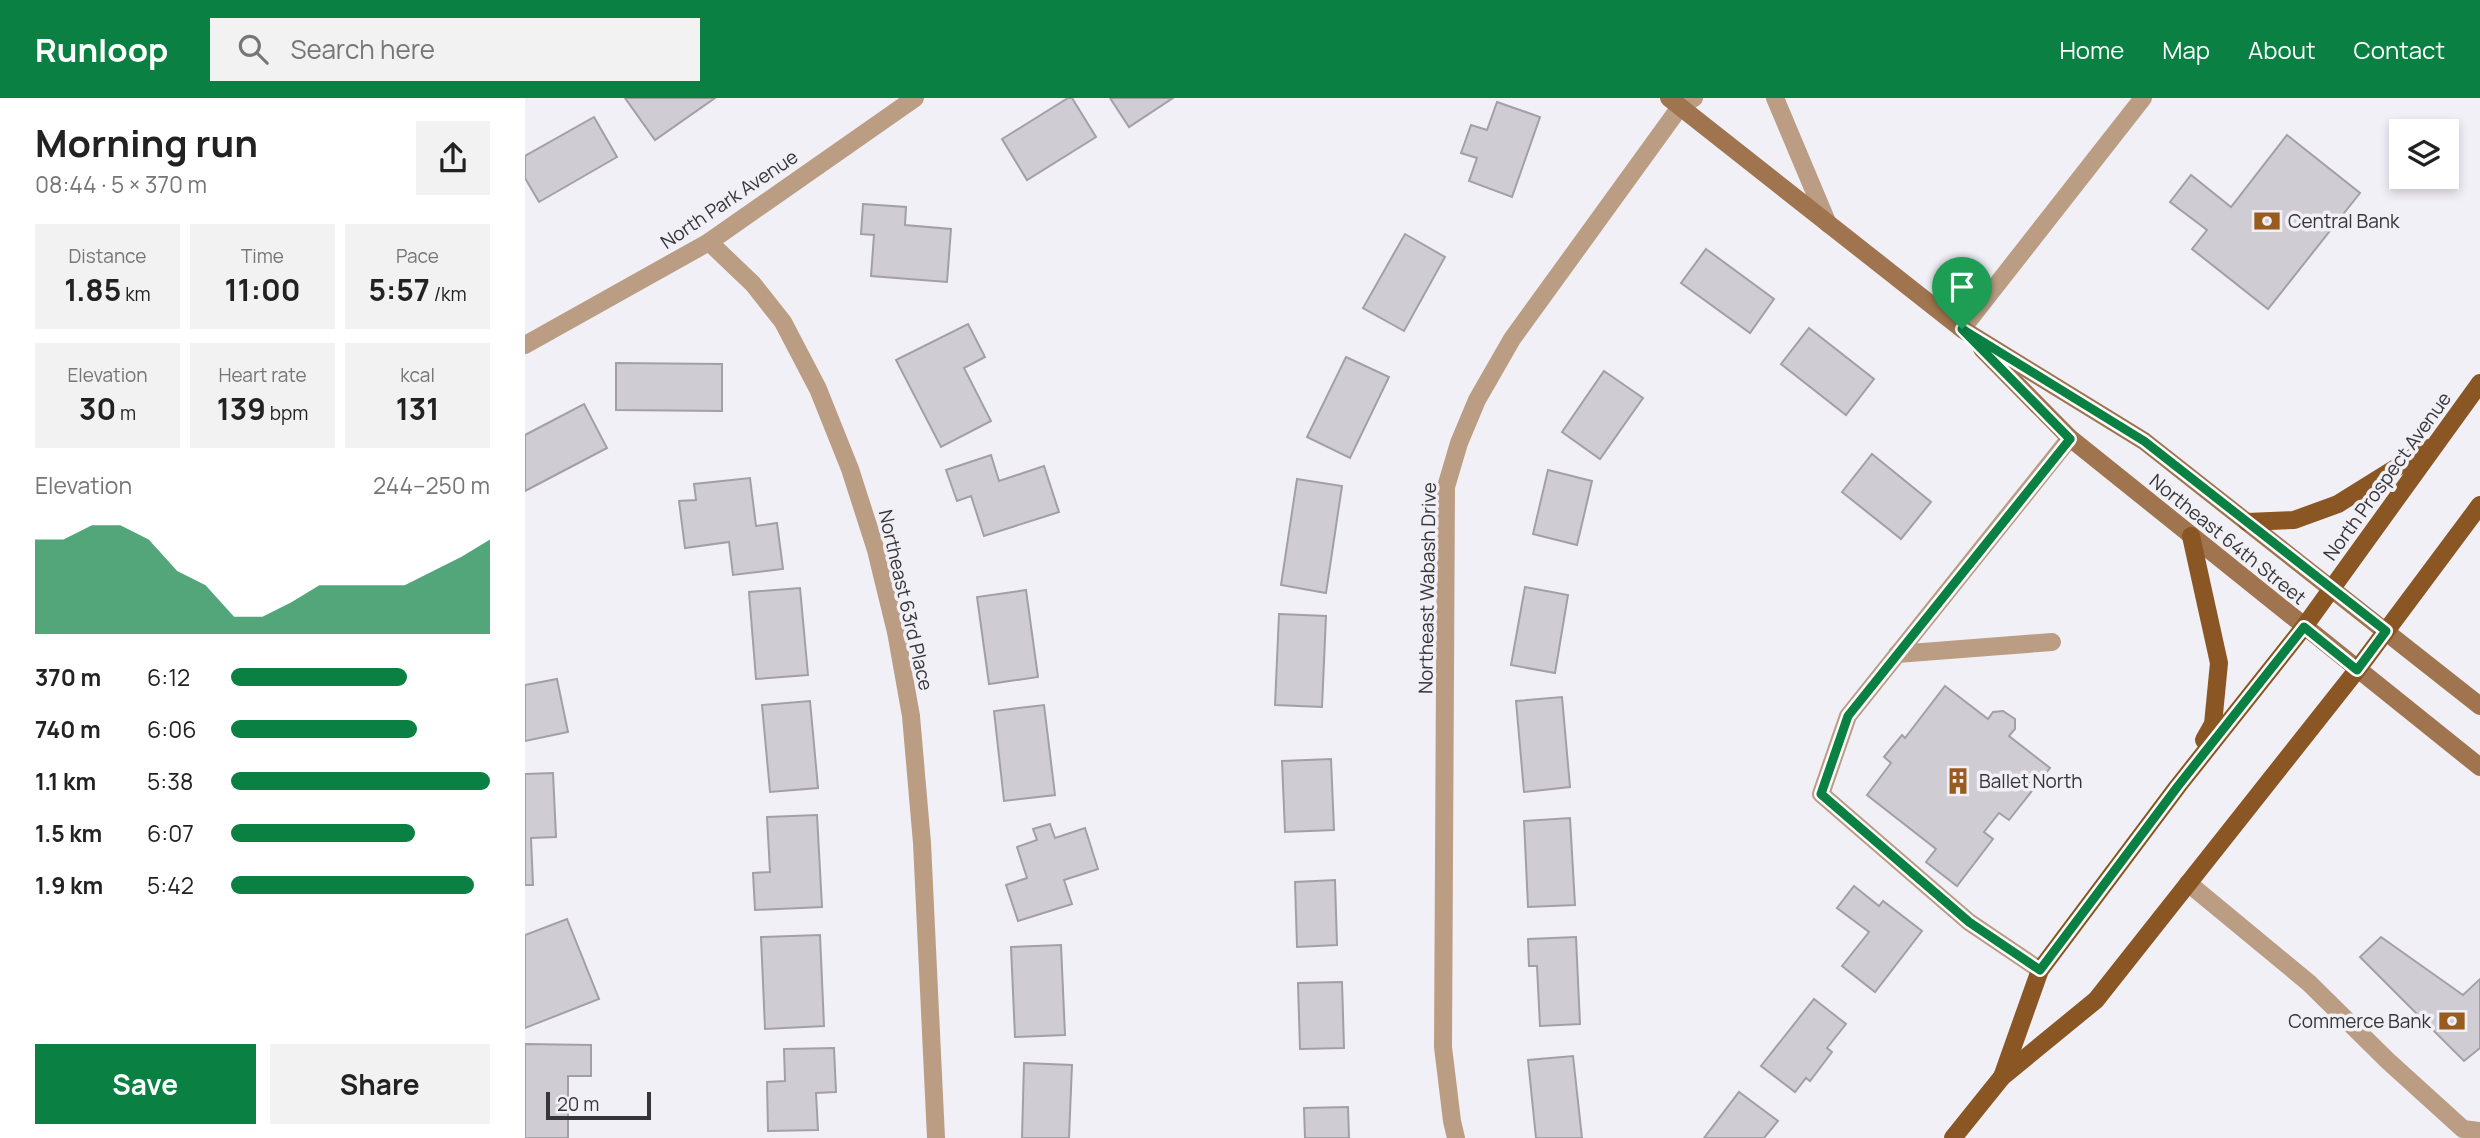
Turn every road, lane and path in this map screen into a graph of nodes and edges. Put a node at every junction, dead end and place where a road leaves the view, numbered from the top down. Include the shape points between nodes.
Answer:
1 (915, 98) edge
2 (1775, 98) edge
3 (2143, 98) edge
4 (1681, 101) edge
5 (1828, 224) junction
6 (709, 242) junction
7 (1962, 329) junction
8 (525, 345) edge
9 (2480, 383) edge
10 (2070, 439) junction
11 (2437, 442) junction
12 (2480, 505) edge
13 (2247, 522) junction
14 (2191, 536) junction
15 (2332, 589) junction
16 (2304, 627) junction
17 (2386, 631) junction
18 (2052, 642) dead end
19 (1897, 654) junction
20 (2357, 670) junction
21 (2480, 706) edge
22 (2480, 767) edge
23 (2178, 786) junction
24 (2188, 883) junction
25 (2040, 970) junction
26 (2002, 1077) junction
27 (2480, 1130) edge
28 (936, 1138) edge
29 (1456, 1138) edge
30 (1953, 1138) edge

1 - 6 street, North Park Avenue
2 - 5 street
3 - 7 street
4 - 5 street, Northeast 64th Street
4 - 29 street, Northeast Wabash Drive via 1512,339 1477,400 1446,488 1443,1047
5 - 7 street, Northeast 64th Street
6 - 8 street, North Park Avenue
6 - 28 street, Northeast 63rd Place via 753,284 783,322 818,389 876,550 911,716
7 - 10 street, Northeast 64th Street
7 - 13 street, Northeast 64th Street via 2144,441
9 - 11 main road, North Prospect Avenue
10 - 14 street, Northeast 64th Street
10 - 19 street
11 - 13 main road via 2338,504 2294,520
11 - 15 main road, North Prospect Avenue
12 - 17 main road
13 - 15 street, Northeast 64th Street
14 - 16 street, Northeast 64th Street
14 - 23 main road via 2218,663 2213,724
15 - 16 main road, North Prospect Avenue
15 - 17 street, Northeast 64th Street
16 - 20 street, Northeast 64th Street
16 - 23 main road, North Prospect Avenue
17 - 20 main road
17 - 21 street, Northeast 64th Street
18 - 19 street
19 - 25 street via 1848,716 1821,794 1969,922
20 - 22 street, Northeast 64th Street
20 - 24 main road
23 - 25 main road
24 - 26 main road via 2095,1000
24 - 27 street via 2309,983 2463,1129
25 - 26 main road
26 - 30 main road

